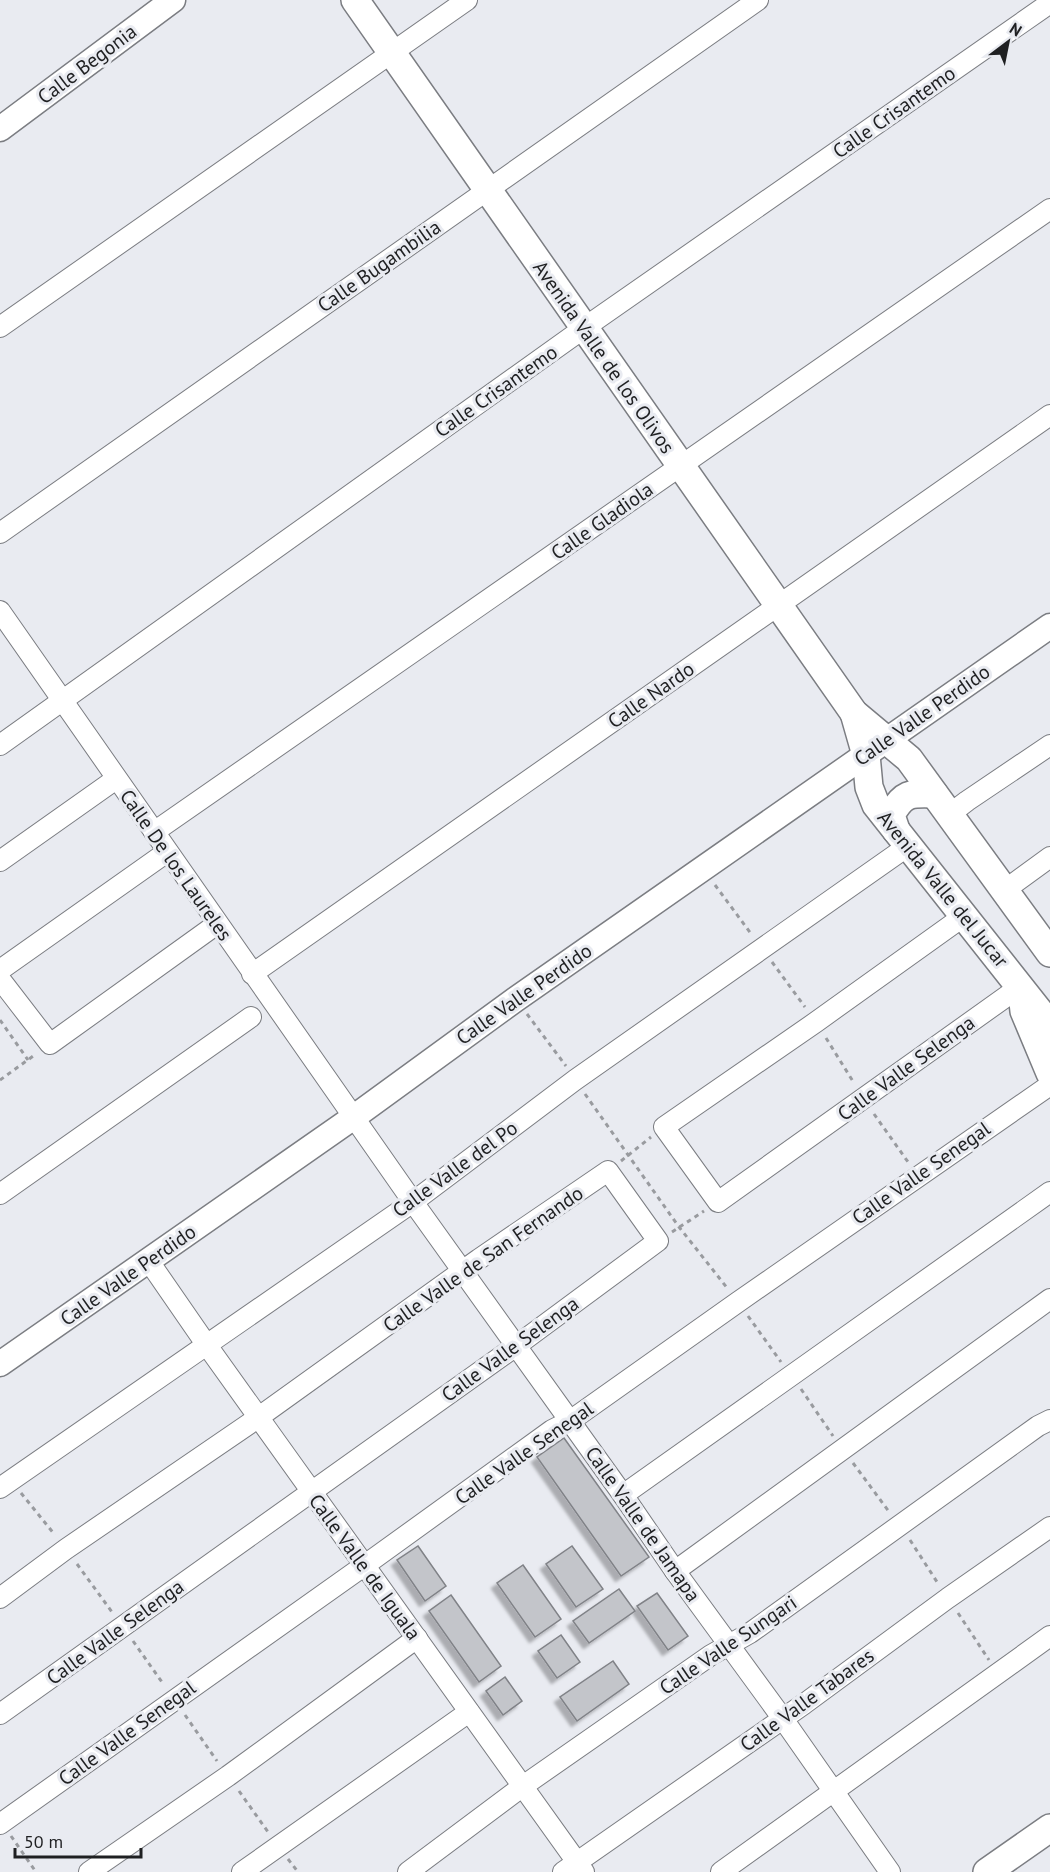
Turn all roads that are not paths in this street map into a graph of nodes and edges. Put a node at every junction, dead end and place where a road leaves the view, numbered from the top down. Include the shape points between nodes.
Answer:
1 (173, 0) edge
2 (356, 0) edge
3 (467, 0) edge
4 (758, 0) edge
5 (1050, 3) edge
6 (392, 53) junction
7 (0, 129) edge
8 (488, 189) junction
9 (1050, 210) edge
10 (0, 327) edge
11 (584, 328) junction
12 (1050, 416) edge
13 (680, 467) junction
14 (0, 532) edge
15 (778, 607) junction
16 (0, 611) edge
17 (6, 633) edge
18 (1047, 635) edge
19 (62, 700) junction
20 (0, 745) edge
21 (1050, 745) edge
22 (876, 748) junction
23 (116, 778) junction
24 (942, 804) junction
25 (154, 832) junction
26 (902, 838) junction
27 (167, 852) junction
28 (1050, 857) edge
29 (0, 861) edge
30 (1005, 890) junction
31 (964, 916) junction
32 (217, 924) junction
33 (1050, 952) edge
34 (0, 970) edge
35 (252, 974) junction
36 (0, 979) edge
37 (1020, 986) junction
38 (251, 1017) dead end
39 (1050, 1025) edge
40 (1050, 1073) edge
41 (1050, 1085) edge
42 (354, 1117) junction
43 (1050, 1192) edge
44 (0, 1194) edge
45 (412, 1202) junction
46 (658, 1241) joint
47 (148, 1260) junction
48 (464, 1271) junction
49 (1050, 1299) edge
50 (206, 1344) junction
51 (516, 1346) junction
52 (0, 1364) edge
53 (259, 1417) junction
54 (1050, 1420) edge
55 (570, 1421) junction
56 (5, 1484) edge
57 (311, 1492) junction
58 (623, 1495) junction
59 (1050, 1527) edge
60 (365, 1565) junction
61 (675, 1572) junction
62 (0, 1598) edge
63 (1050, 1636) edge
64 (417, 1638) junction
65 (729, 1644) junction
66 (469, 1712) junction
67 (0, 1714) edge
68 (783, 1719) junction
69 (523, 1786) junction
70 (834, 1792) junction
71 (1, 1823) edge
72 (1050, 1828) edge
73 (575, 1869) edge
74 (89, 1872) edge
75 (242, 1872) edge
76 (408, 1872) edge
77 (721, 1872) edge
78 (890, 1872) edge
79 (987, 1872) edge

1 - 7 street, Calle Begonia
2 - 6 main road, Avenida Valle de los Olivos
3 - 6 street
4 - 8 street, Calle Bugambilia
5 - 11 street, Calle Crisantemo
6 - 8 main road, Avenida Valle de los Olivos
6 - 10 street
8 - 11 main road, Avenida Valle de los Olivos
8 - 14 street, Calle Bugambilia
9 - 13 street, Calle Gladiola
11 - 13 main road, Avenida Valle de los Olivos
11 - 19 street, Calle Crisantemo
12 - 15 street, Calle Nardo
13 - 15 main road, Avenida Valle de los Olivos
13 - 25 street, Calle Gladiola
15 - 22 main road, Avenida Valle de los Olivos
15 - 35 street, Calle Nardo
16 - 17 street, Calle De los Laureles
17 - 19 street, Calle De los Laureles
18 - 22 street, Calle Valle Perdido
19 - 20 street, Calle Crisantemo
19 - 23 street, Calle De los Laureles
21 - 24 street
22 - 24 main road via 909,759
22 - 26 main road, Avenida Valle del Jucar via 869,787 876,805
22 - 42 street, Calle Valle Perdido
23 - 25 street, Calle De los Laureles
23 - 29 street
24 - 26 main road via 913,793 899,801 891,815
24 - 30 main road
25 - 27 street, Calle De los Laureles
26 - 31 main road, Avenida Valle del Jucar
26 - 45 street, Calle Valle del Po
27 - 32 street, Calle De los Laureles
27 - 34 street
28 - 30 street
30 - 33 main road
31 - 37 main road, Avenida Valle del Jucar
31 - 37 street, Calle Valle Selenga via 664,1127 718,1202
32 - 35 street, Calle De los Laureles
32 - 36 street via 50,1044
35 - 42 street, Calle De los Laureles
37 - 39 main road, Avenida Valle del Jucar
37 - 40 main road, Avenida Valle del Jucar via 1024,1011
38 - 44 street
41 - 55 street, Calle Valle Senegal
42 - 45 street, Calle Valle de Jamapa
42 - 47 street, Calle Valle Perdido
43 - 58 street
45 - 48 street, Calle Valle de Jamapa
45 - 50 street, Calle Valle del Po
46 - 48 street, Calle Valle de San Fernando via 608,1171
46 - 51 street, Calle Valle Selenga
47 - 50 street, Calle Valle de Iguala
47 - 52 street, Calle Valle Perdido
48 - 51 street, Calle Valle de Jamapa
48 - 53 street, Calle Valle de San Fernando
49 - 61 street
50 - 53 street, Calle Valle de Iguala
50 - 56 street, Calle Valle del Po
51 - 55 street, Calle Valle de Jamapa
51 - 57 street, Calle Valle Selenga
53 - 57 street, Calle Valle de Iguala
53 - 62 street, Calle Valle de San Fernando
54 - 65 street, Calle Valle Sungari
55 - 58 street, Calle Valle de Jamapa
55 - 60 street, Calle Valle Senegal
57 - 60 street, Calle Valle de Iguala
57 - 67 street, Calle Valle Selenga
58 - 61 street, Calle Valle de Jamapa
59 - 68 street, Calle Valle Tabares
60 - 64 street, Calle Valle de Iguala
60 - 71 street, Calle Valle Senegal
61 - 65 street, Calle Valle de Jamapa
63 - 70 street
64 - 66 street, Calle Valle de Iguala
64 - 74 street
65 - 68 street, Calle Valle de Jamapa
65 - 69 street, Calle Valle Sungari
66 - 69 street, Calle Valle de Iguala
66 - 75 street
68 - 70 street, Calle Valle de Jamapa
68 - 73 street, Calle Valle Tabares
69 - 73 street, Calle Valle de Iguala
69 - 76 street, Calle Valle Sungari
70 - 77 street
70 - 78 street, Calle Valle de Jamapa
72 - 79 main road

